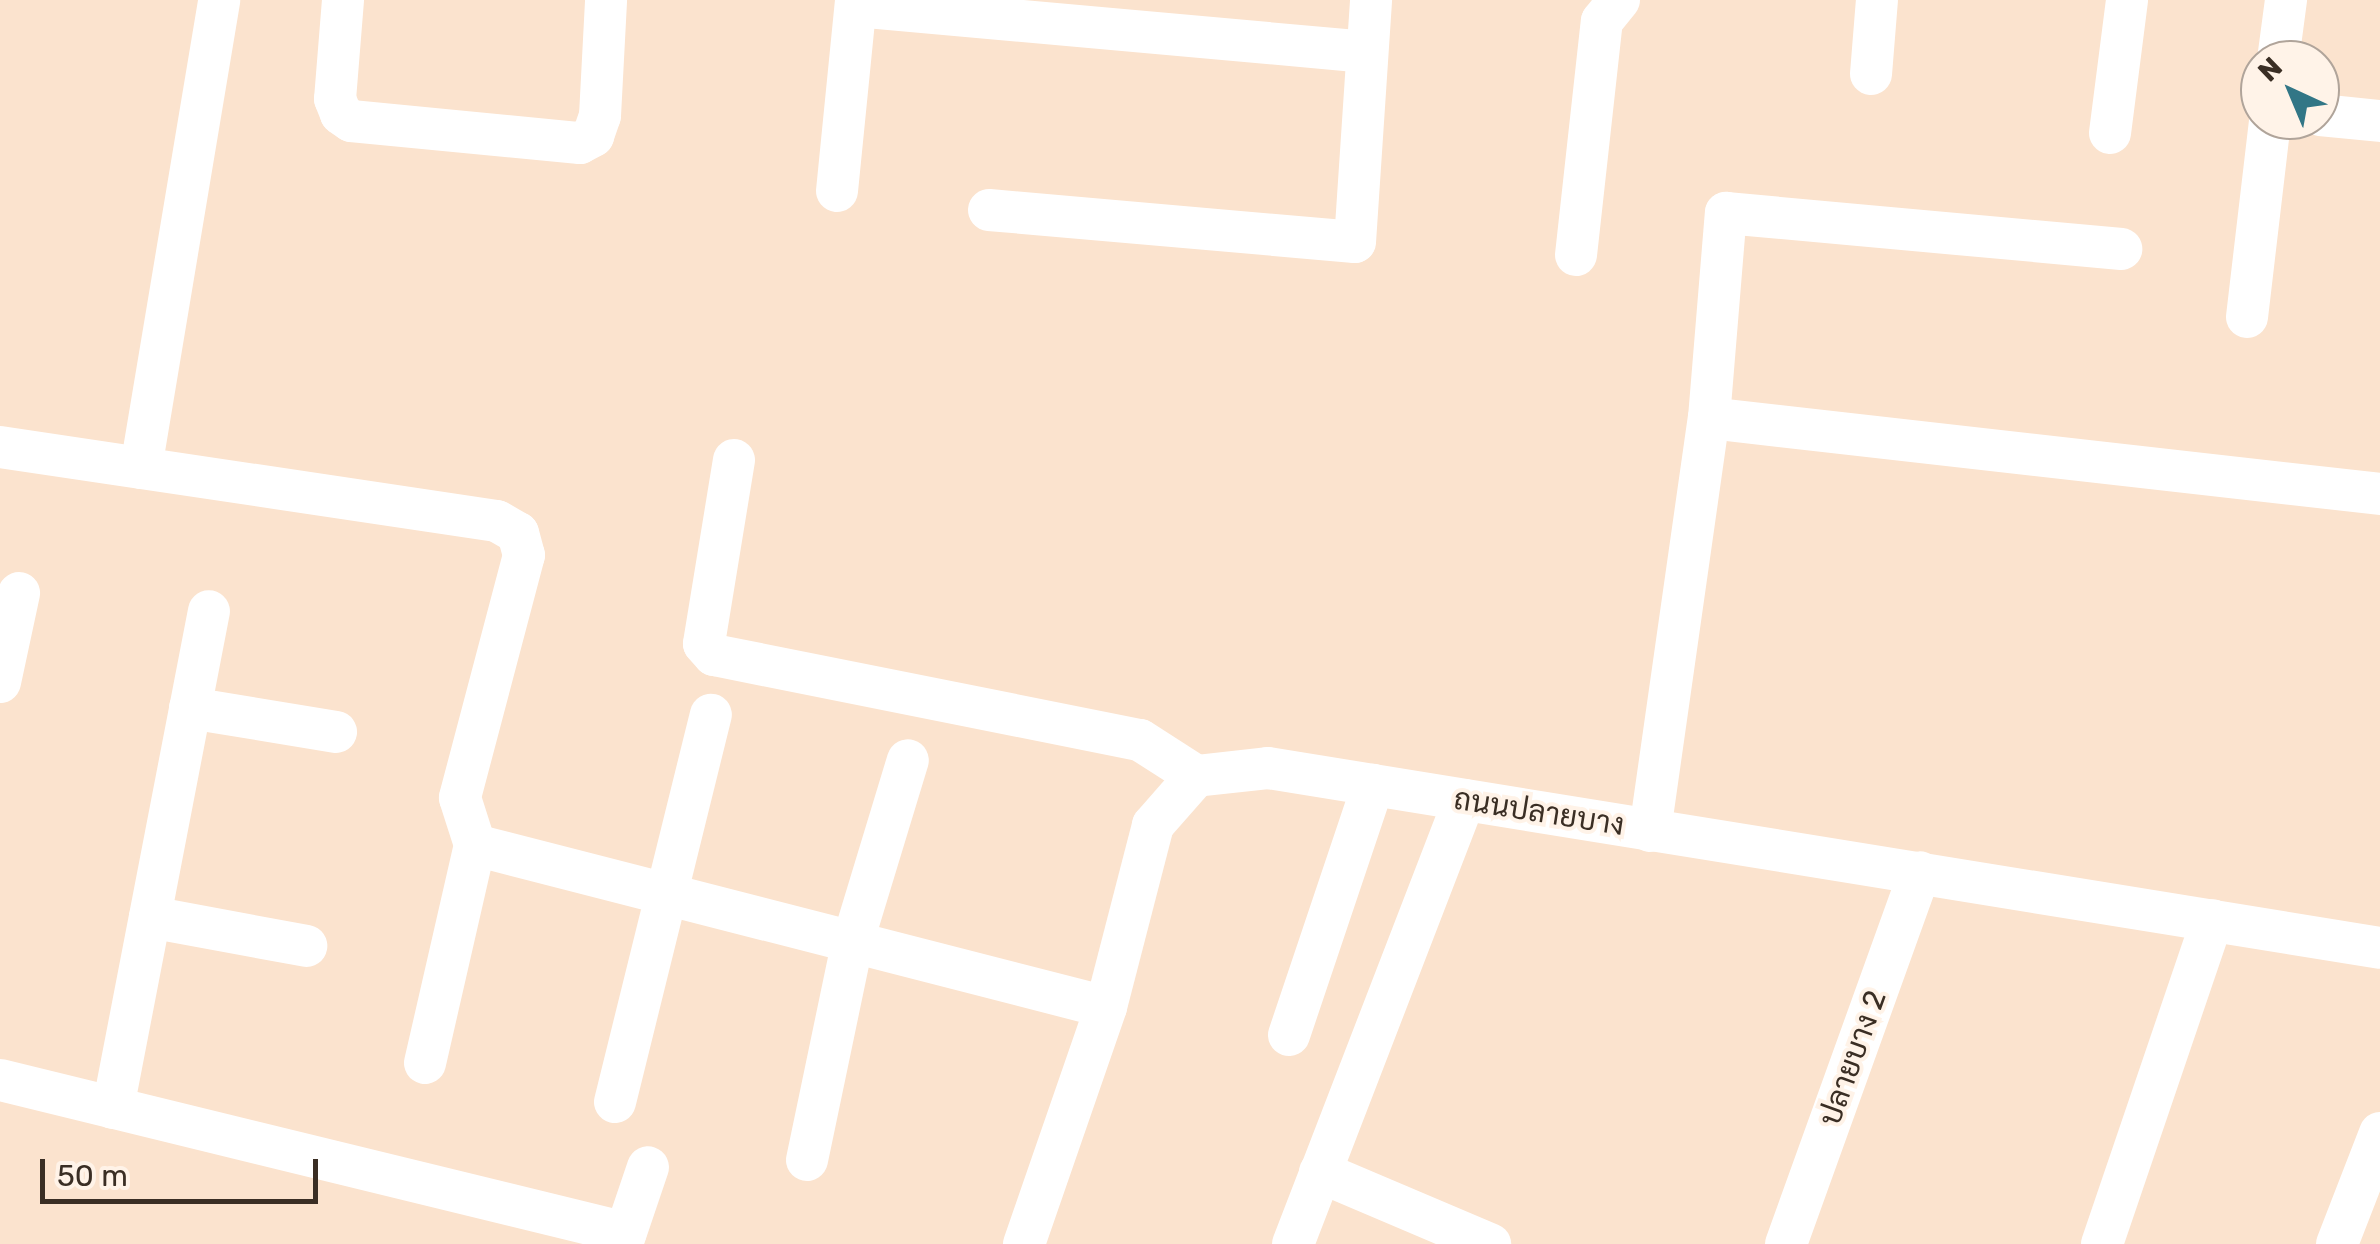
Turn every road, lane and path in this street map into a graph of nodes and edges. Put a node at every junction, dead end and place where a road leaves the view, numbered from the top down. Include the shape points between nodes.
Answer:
1 (219, 0) edge
2 (343, 0) edge
3 (606, 0) edge
4 (1371, 0) edge
5 (1619, 0) edge
6 (1877, 0) edge
7 (2126, 0) edge
8 (2286, 0) edge
9 (856, 3) edge
10 (2281, 40) edge
11 (1368, 52) junction
12 (1872, 74) dead end
13 (2340, 117) edge
14 (2380, 121) edge
15 (2110, 133) dead end
16 (2268, 140) edge
17 (838, 190) dead end
18 (990, 210) dead end
19 (2121, 249) dead end
20 (1576, 255) dead end
21 (2247, 317) dead end
22 (1709, 418) junction
23 (0, 447) edge
24 (734, 460) dead end
25 (141, 468) junction
26 (2380, 494) edge
27 (19, 593) dead end
28 (209, 611) dead end
29 (0, 682) edge
30 (190, 708) junction
31 (711, 716) dead end
32 (336, 732) dead end
33 (908, 760) dead end
34 (1196, 776) junction
35 (1373, 785) junction
36 (1464, 800) junction
37 (1650, 830) junction
38 (475, 845) junction
39 (1920, 872) junction
40 (666, 895) junction
41 (150, 917) junction
42 (2212, 920) junction
43 (852, 944) junction
44 (306, 946) dead end
45 (2380, 948) edge
46 (1106, 1007) junction
47 (1289, 1035) dead end
48 (425, 1063) dead end
49 (0, 1080) edge
50 (615, 1102) dead end
51 (113, 1108) junction
52 (2380, 1133) edge
53 (807, 1160) dead end
54 (648, 1167) dead end
55 (1320, 1172) junction
56 (624, 1239) edge
57 (1024, 1244) edge
58 (1293, 1244) edge
59 (1490, 1244) edge
60 (1786, 1244) edge
61 (2102, 1244) edge
62 (2337, 1244) edge

1 - 25 street
2 - 3 street via 334,99 351,121 580,142 593,136 600,116
4 - 11 street
5 - 20 street via 1602,21
6 - 12 street
7 - 15 street
8 - 10 street
9 - 11 street
9 - 17 street
11 - 18 street via 1355,242
13 - 14 street
16 - 21 street
19 - 22 street via 1726,213
22 - 26 street
22 - 37 street
23 - 25 street
24 - 34 street via 704,644 714,655 1140,740
25 - 38 street via 497,521 518,533 524,555 460,798
27 - 29 street
28 - 30 street
30 - 32 street
30 - 41 street
31 - 40 street
33 - 43 street
34 - 35 street, ถนนปลายบาง via 1268,768
34 - 46 street via 1153,825
35 - 36 street, ถนนปลายบาง
35 - 47 street
36 - 37 street, ถนนปลายบาง
36 - 55 street
37 - 39 street, ถนนปลายบาง
38 - 40 street
38 - 48 street
39 - 42 street, ถนนปลายบาง
39 - 60 street, ปลายบาง 2
40 - 43 street
40 - 50 street
41 - 44 street
41 - 51 street
42 - 45 street, ถนนปลายบาง
42 - 61 street
43 - 46 street
43 - 53 street
46 - 57 street
49 - 51 street
51 - 56 street
52 - 62 street
54 - 56 street
55 - 58 street
55 - 59 street

